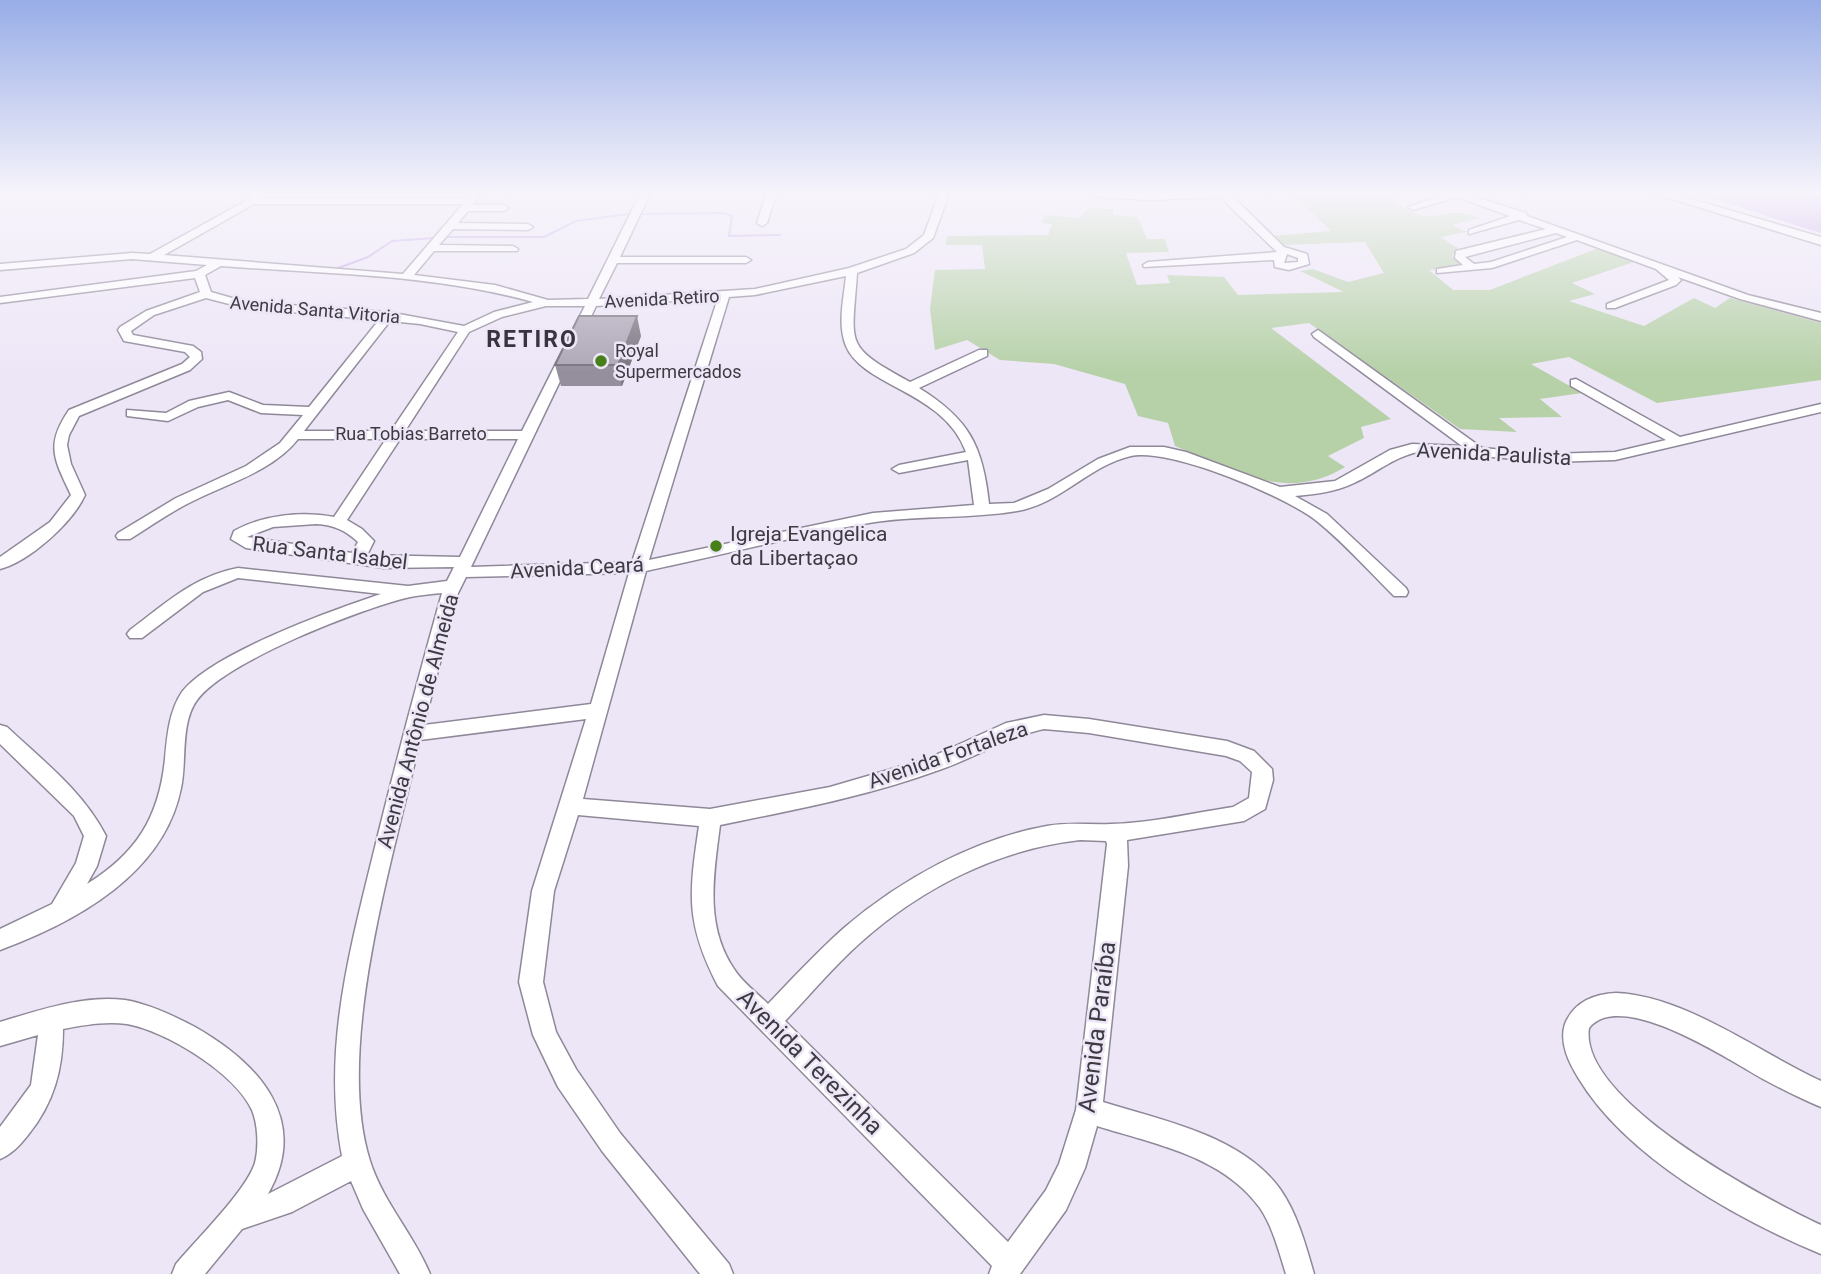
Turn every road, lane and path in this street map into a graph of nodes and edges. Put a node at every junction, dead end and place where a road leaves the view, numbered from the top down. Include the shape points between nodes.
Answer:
1 (159, 253) edge
2 (426, 253) edge
3 (614, 253) edge
4 (900, 253) edge
5 (1280, 253) edge
6 (1460, 253) edge
7 (1528, 253) edge
8 (1625, 253) edge
9 (153, 257) junction
10 (611, 260) junction
11 (746, 260) dead end
12 (216, 264) junction
13 (1148, 265) dead end
14 (1658, 266) junction
15 (0, 267) edge
16 (1473, 268) junction
17 (852, 271) junction
18 (1441, 271) dead end
19 (199, 274) junction
20 (406, 278) junction
21 (206, 294) junction
22 (724, 296) junction
23 (0, 300) edge
24 (548, 303) junction
25 (590, 303) junction
26 (1611, 306) dead end
27 (388, 316) junction
28 (1821, 317) edge
29 (465, 330) junction
30 (1318, 334) dead end
31 (983, 354) dead end
32 (1576, 383) dead end
33 (910, 387) junction
34 (1821, 408) edge
35 (313, 411) junction
36 (132, 413) dead end
37 (395, 433) junction
38 (296, 435) junction
39 (526, 435) junction
40 (1678, 441) junction
41 (1479, 452) junction
42 (973, 455) junction
43 (899, 469) dead end
44 (1278, 492) junction
45 (982, 510) junction
46 (338, 522) junction
47 (124, 536) dead end
48 (358, 557) junction
49 (0, 564) edge
50 (639, 567) junction
51 (459, 573) junction
52 (410, 592) junction
53 (1400, 592) dead end
54 (136, 634) dead end
55 (598, 710) junction
56 (0, 733) edge
57 (412, 734) junction
58 (571, 806) junction
59 (710, 818) junction
60 (1115, 838) junction
61 (58, 913) junction
62 (0, 940) edge
63 (51, 1019) junction
64 (768, 1021) junction
65 (0, 1034) edge
66 (1821, 1094) edge
67 (1089, 1110) junction
68 (0, 1146) edge
69 (357, 1163) junction
70 (234, 1217) junction
71 (1821, 1240) edge
72 (1007, 1269) edge
73 (186, 1274) edge
74 (416, 1274) edge
75 (719, 1274) edge
76 (1300, 1274) edge

1 - 9 street
2 - 20 street
3 - 10 street, Avenida Antônio de Almeida
4 - 17 street, Avenida Retiro
5 - 13 street
6 - 16 street
7 - 16 street
8 - 14 street
9 - 12 street
9 - 15 street via 114,256
10 - 11 street
10 - 25 street, Avenida Antônio de Almeida
12 - 19 street, Avenida Santa Vitoria
12 - 20 street
14 - 26 street via 1675,280
14 - 28 street via 1744,297
16 - 18 street
17 - 22 street, Avenida Retiro
17 - 33 street via 849,337 853,350 870,366
19 - 21 street, Avenida Santa Vitoria
19 - 23 street
20 - 24 street via 495,288
21 - 27 street, Avenida Santa Vitoria via 245,305
21 - 49 street via 150,313 124,330 128,338 188,349 196,359 74,414 58,448 78,495 75,503 59,522
22 - 25 street, Avenida Retiro
22 - 50 street
24 - 25 street, Avenida Retiro
24 - 29 street via 498,314
25 - 39 street, Avenida Antônio de Almeida
27 - 29 street, Avenida Santa Vitoria
27 - 35 street
29 - 37 street
30 - 41 street
31 - 33 street
32 - 40 street
33 - 42 street via 954,423
34 - 40 street, Avenida Paulista
35 - 36 street via 261,409 229,397 194,404 161,418
35 - 38 street
37 - 38 street, Rua Tobias Barreto
37 - 39 street, Rua Tobias Barreto
37 - 46 street
38 - 47 street via 251,469 181,501
39 - 51 street, Avenida Antônio de Almeida
40 - 41 street, Avenida Paulista via 1582,459
41 - 44 street, Avenida Paulista via 1403,449 1338,485
42 - 43 street
42 - 45 street
44 - 45 street, Avenida Paulista via 1181,455 1146,450 1117,455 1016,507
44 - 53 street via 1322,517
45 - 50 street, Avenida Ceará via 873,518
46 - 48 street via 366,541
46 - 48 street, Rua Santa Isabel via 256,525 239,539
48 - 51 street, Rua Santa Isabel
50 - 51 street, Avenida Ceará
50 - 55 street
51 - 52 street
51 - 57 street, Avenida Antônio de Almeida
52 - 54 street via 222,575 203,583
52 - 61 street via 241,657 203,681 188,698 181,717 164,817 149,843 127,869
55 - 57 street
55 - 58 street
56 - 61 street via 80,810 95,836 86,866
57 - 69 street, Avenida Antônio de Almeida via 349,1017 346,1088
58 - 59 street, Avenida Fortaleza
58 - 75 street via 543,891 531,982 545,1035 567,1078 611,1142
59 - 60 street, Avenida Fortaleza via 830,795 935,764 1013,728 1044,722 1227,749 1262,768 1258,803 1237,815
59 - 64 street, Avenida Terezinha via 701,899 703,928 726,978
60 - 64 street via 1092,830 1052,836 1004,846 957,864 865,924
60 - 67 street, Avenida Paraíba
61 - 62 street
63 - 65 street
63 - 68 street via 51,1062 43,1093
63 - 70 street via 98,1011 128,1013 168,1025 213,1051 258,1095 269,1123 270,1154 262,1179
64 - 72 street, Avenida Terezinha
66 - 71 street via 1691,1028 1637,1007 1609,1004 1590,1008 1577,1021 1575,1045 1612,1105 1713,1182
67 - 72 street, Avenida Paraíba via 1056,1200
67 - 76 street via 1238,1165 1270,1199
69 - 70 street via 281,1205
69 - 74 street, Avenida Antônio de Almeida
70 - 73 street

